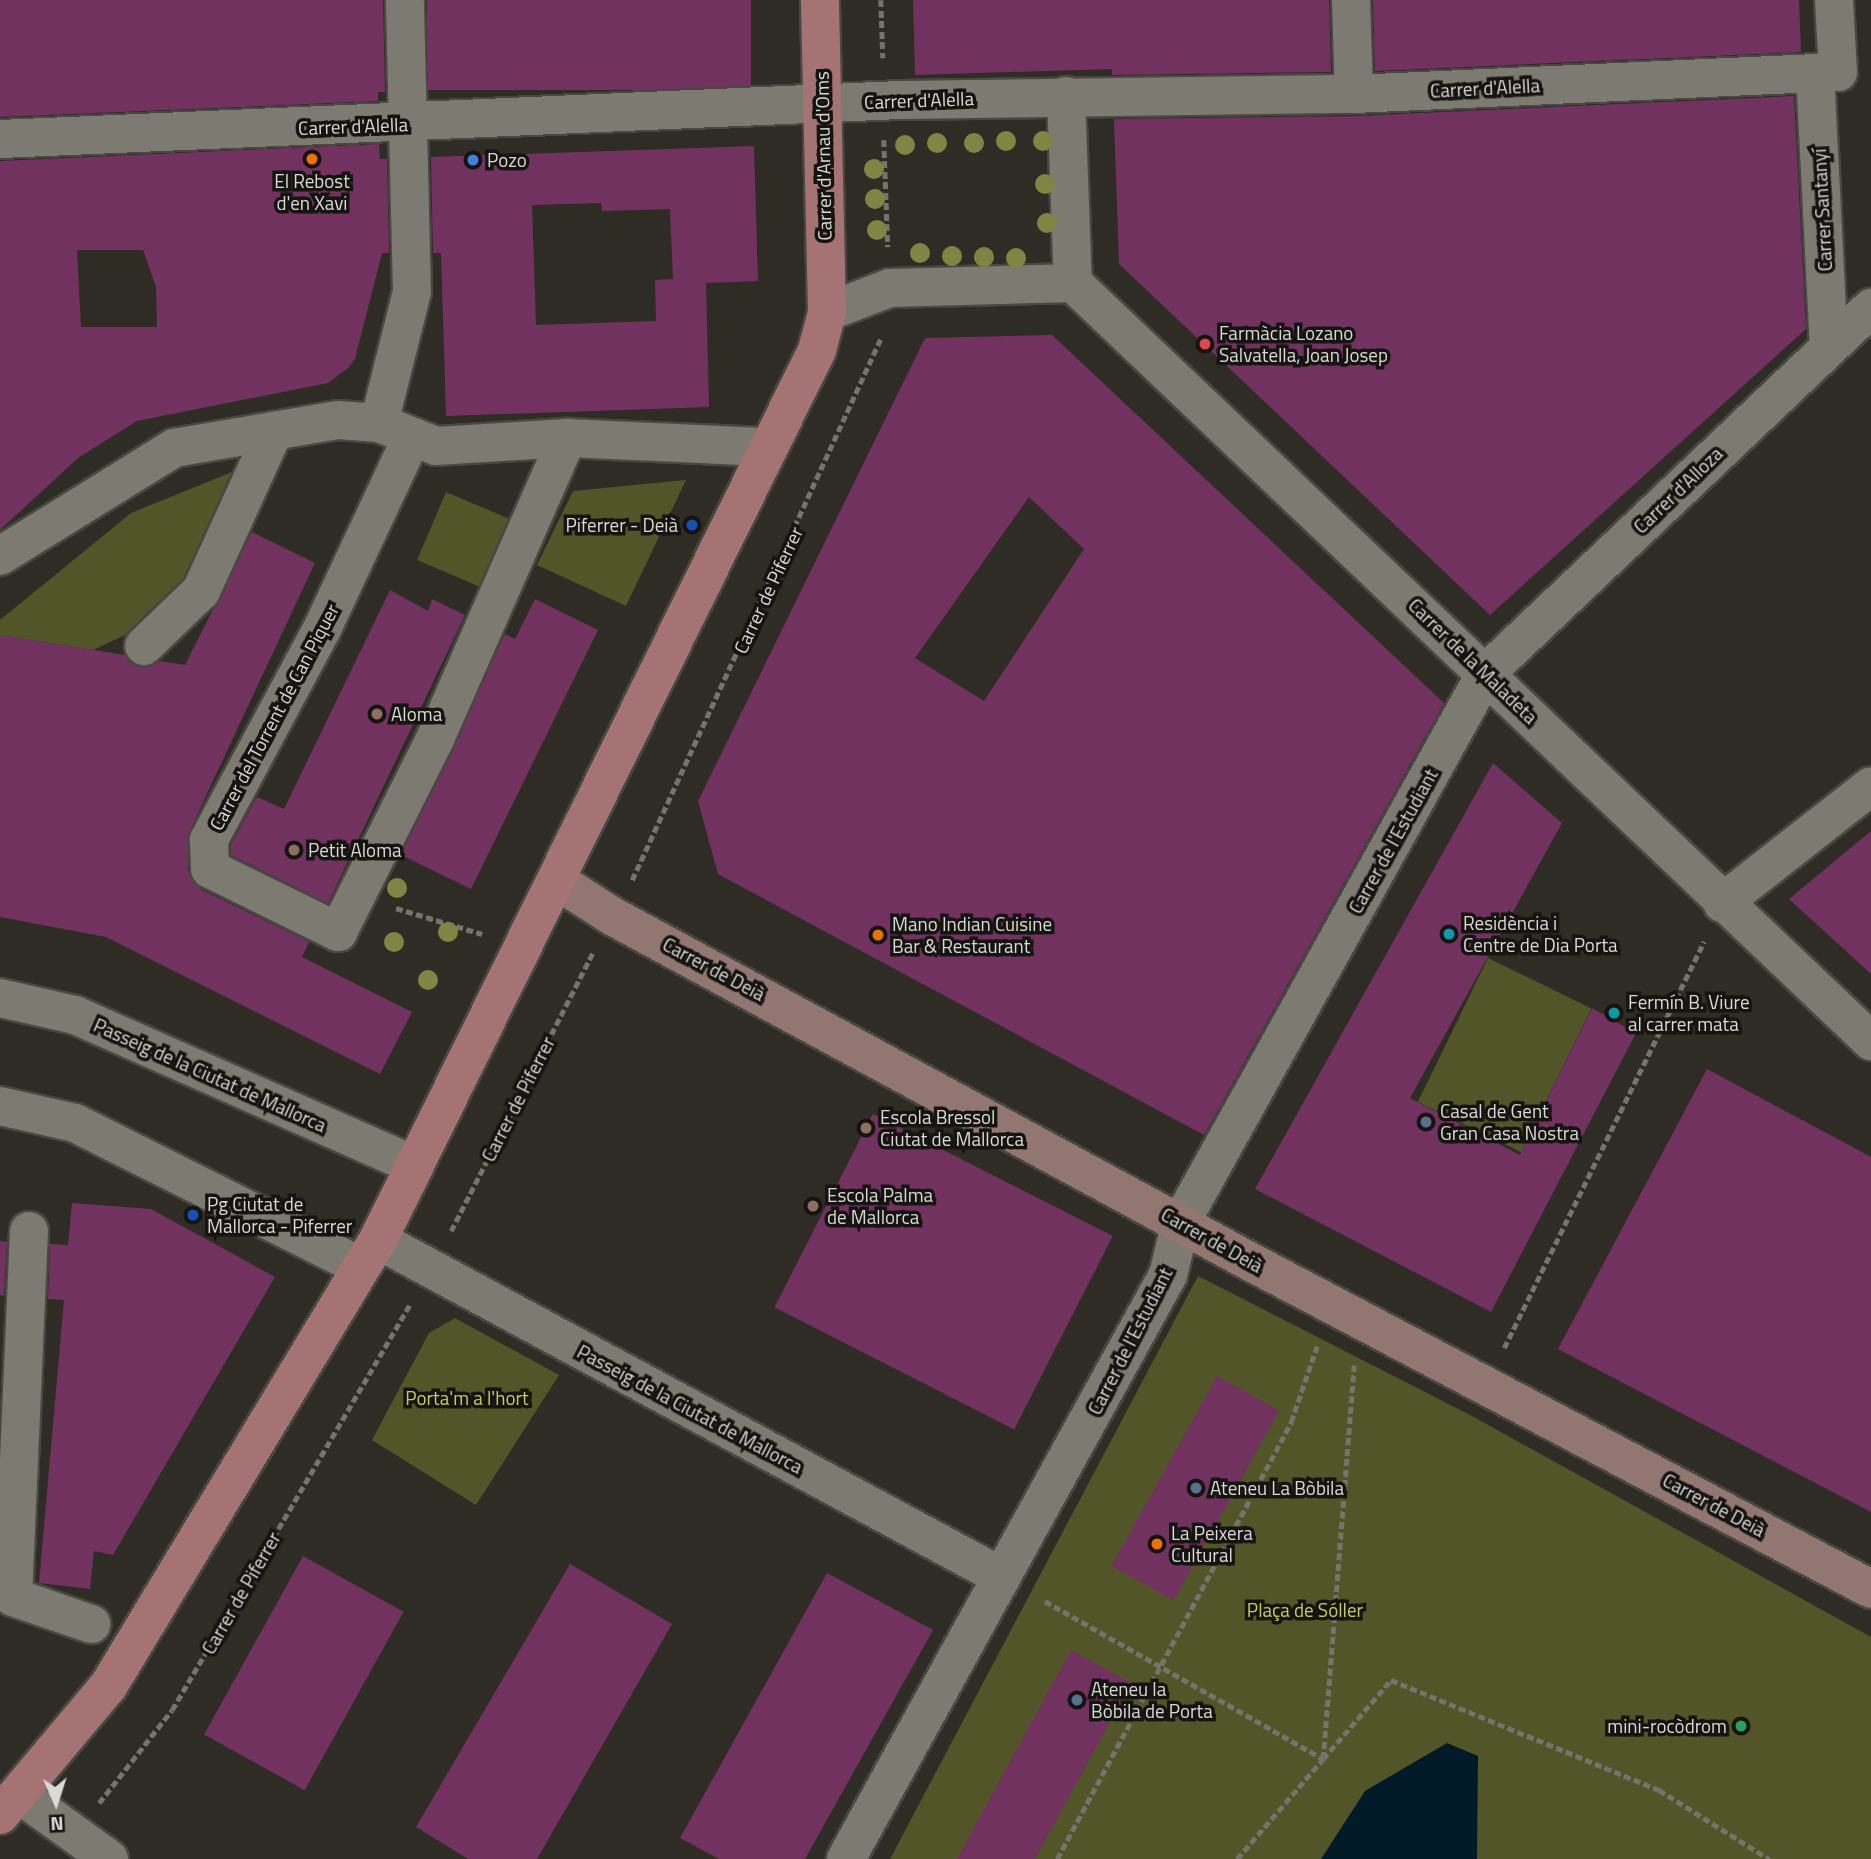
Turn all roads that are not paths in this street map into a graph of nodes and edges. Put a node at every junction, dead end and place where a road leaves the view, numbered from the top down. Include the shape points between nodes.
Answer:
1 (405, 0) edge
2 (820, 0) edge
3 (1351, 0) edge
4 (1834, 0) edge
5 (1826, 72) junction
6 (1354, 94) junction
7 (1066, 96) junction
8 (822, 103) junction
9 (408, 124) junction
10 (0, 139) edge
11 (1073, 284) junction
12 (1871, 308) edge
13 (827, 312) junction
14 (1829, 346) junction
15 (274, 431) junction
16 (395, 431) junction
17 (568, 438) junction
18 (769, 447) junction
19 (0, 555) edge
20 (144, 646) dead end
21 (1486, 673) junction
22 (1871, 786) edge
23 (559, 881) junction
24 (1722, 903) junction
25 (0, 999) edge
26 (1871, 1041) edge
27 (0, 1106) edge
28 (415, 1166) junction
29 (1181, 1222) junction
30 (29, 1231) dead end
31 (369, 1254) junction
32 (1002, 1577) junction
33 (1871, 1589) edge
34 (91, 1624) dead end
35 (9, 1804) edge
36 (109, 1859) edge
37 (845, 1859) edge

1 - 9 street
2 - 8 main road, Carrer d'Arnau d'Oms
3 - 6 street
4 - 5 street, Carrer Santanyí
5 - 6 street, Carrer d'Alella
5 - 14 street, Carrer Santanyí
6 - 7 street, Carrer d'Alella
7 - 8 street, Carrer d'Alella
7 - 11 street
8 - 9 street, Carrer d'Alella
8 - 13 main road, Carrer d'Arnau d'Oms
9 - 10 street, Carrer d'Alella
9 - 16 street via 412,292
11 - 13 street via 890,288
11 - 21 street, Carrer de la Maladeta
12 - 14 street, Carrer d'Alloza
13 - 18 main road via 817,350
14 - 21 street, Carrer d'Alloza
15 - 16 street via 338,420
15 - 19 street via 174,448
15 - 20 street via 201,591
16 - 17 street via 436,446
16 - 17 street, Carrer del Torrent de Can Piquer via 323,627 209,840 210,869 338,932 435,739
17 - 18 street
18 - 23 main road
21 - 24 street, Carrer de la Maladeta
21 - 29 street, Carrer de l'Estudiant
22 - 24 street
23 - 28 main road
23 - 29 street, Carrer de Deià via 612,916
24 - 26 street, Carrer de la Maladeta
25 - 28 street, Passeig de la Ciutat de Mallorca via 75,1015
27 - 31 street, Passeig de la Ciutat de Mallorca via 75,1123
28 - 31 main road
29 - 32 street, Carrer de l'Estudiant via 1168,1275
29 - 33 street, Carrer de Deià
30 - 34 street via 13,1597
31 - 32 street, Passeig de la Ciutat de Mallorca via 431,1269
31 - 35 main road via 109,1685
32 - 37 street, Carrer de l'Estudiant
35 - 36 street via 73,1833

